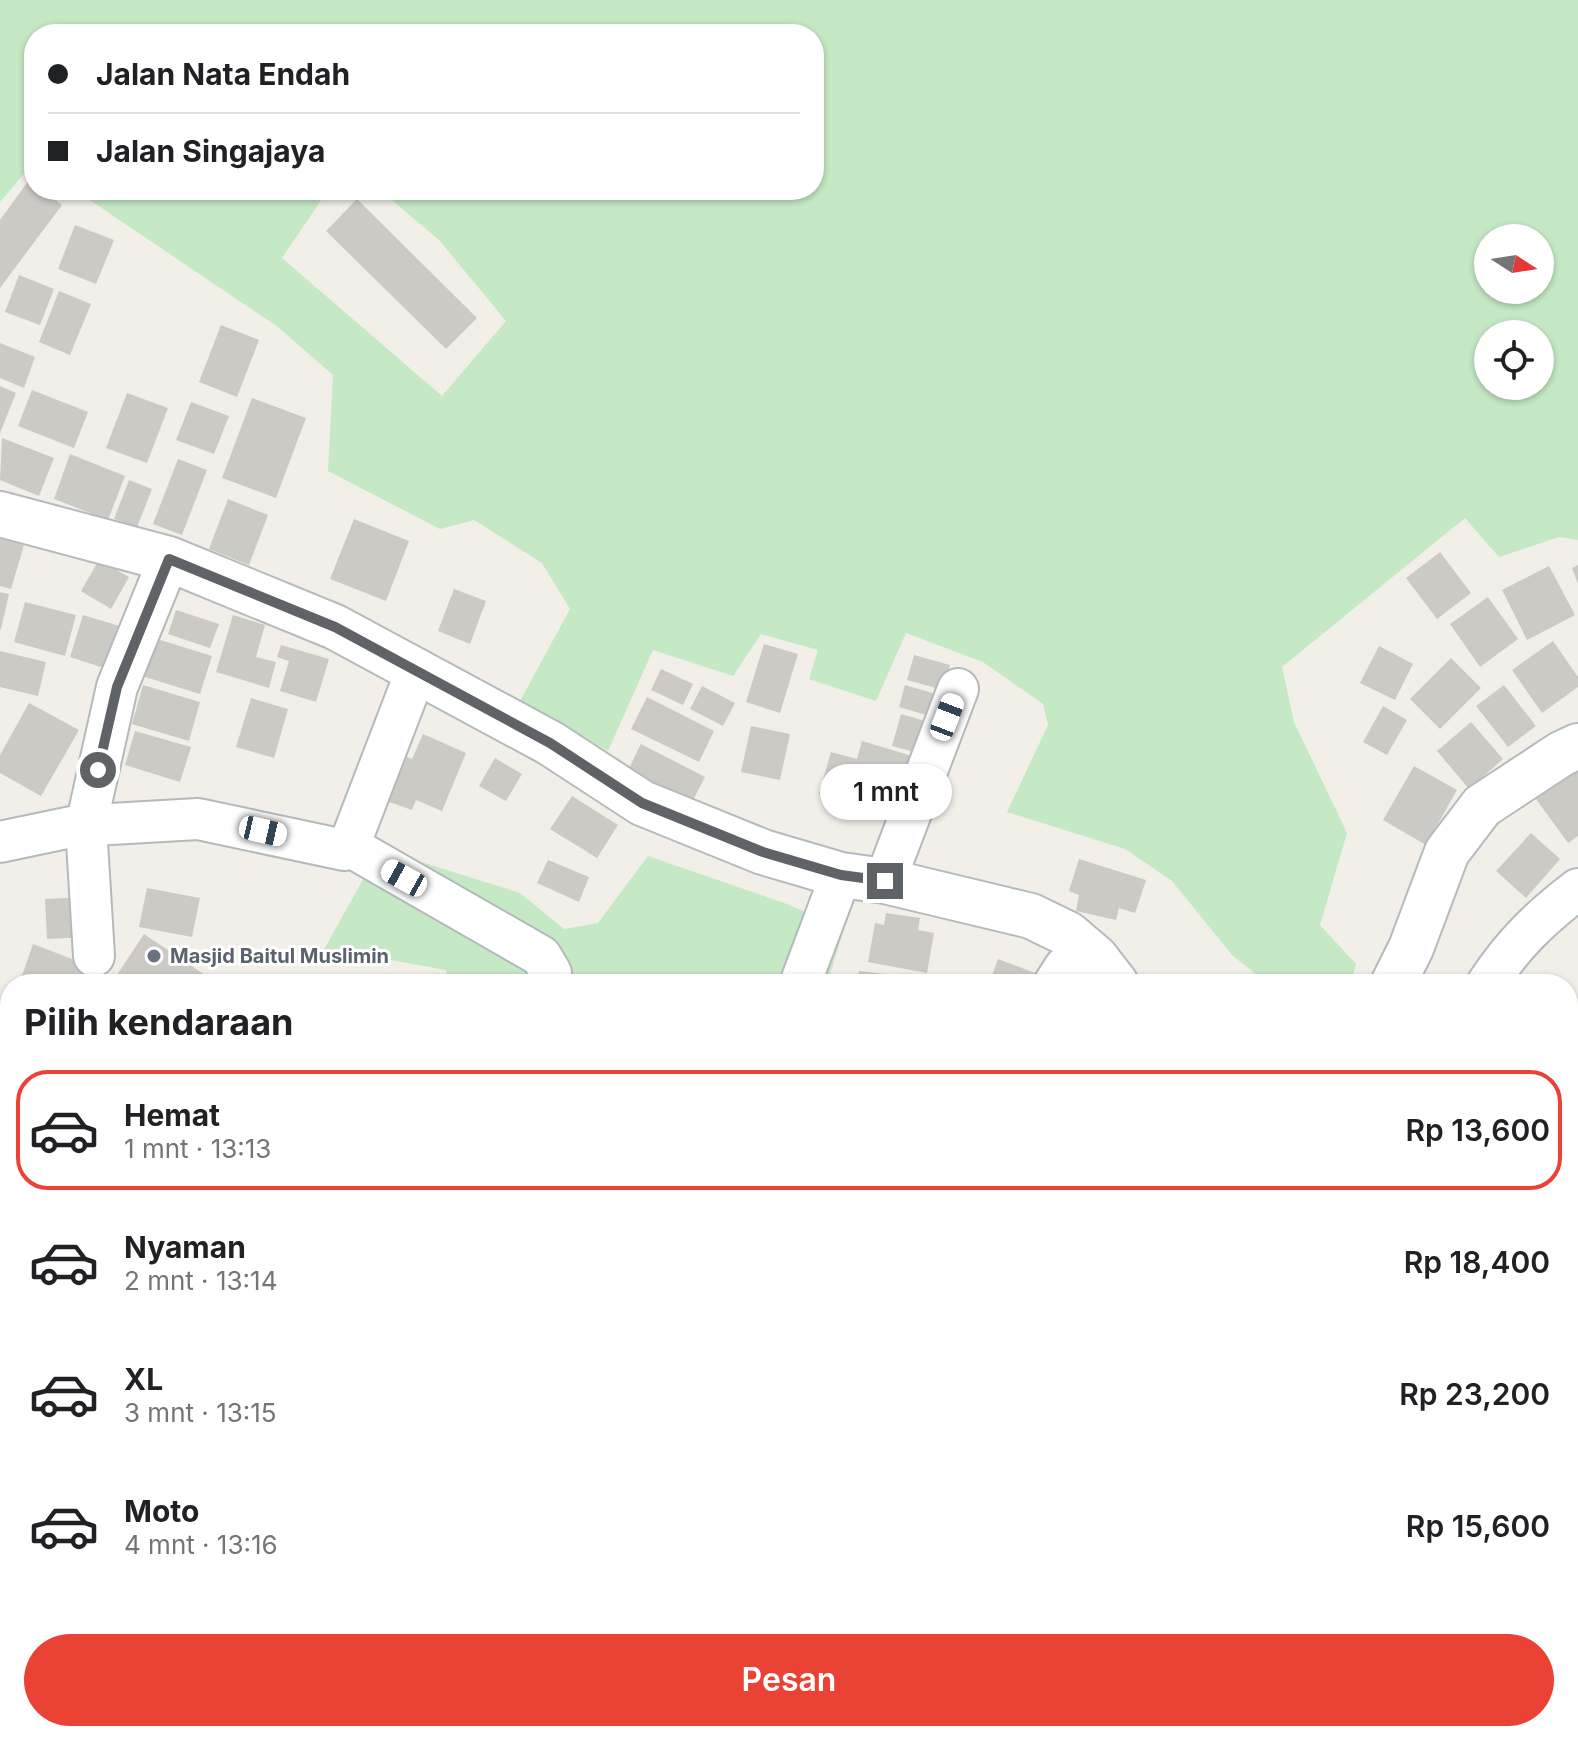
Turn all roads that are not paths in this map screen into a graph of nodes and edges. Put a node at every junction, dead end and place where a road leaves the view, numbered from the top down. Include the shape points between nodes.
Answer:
1 (0, 514) edge
2 (169, 559) junction
3 (417, 669) junction
4 (958, 689) dead end
5 (1578, 746) edge
6 (86, 826) junction
7 (0, 842) edge
8 (349, 846) junction
9 (841, 875) junction
10 (885, 881) junction
11 (1578, 889) edge
12 (94, 956) dead end
13 (551, 974) edge
14 (804, 974) edge
15 (1060, 974) edge
16 (1083, 974) edge
17 (1108, 974) edge
18 (1398, 974) edge
19 (1493, 974) edge

1 - 2 street
2 - 3 street via 335,627
2 - 6 street via 117,687
3 - 8 street
3 - 9 street via 550,743 642,803 763,852
4 - 10 street
5 - 18 street via 1482,806 1447,852
6 - 7 street
6 - 8 street via 198,819 338,849
6 - 12 street
8 - 13 street via 541,956
9 - 10 street
9 - 14 street
10 - 17 street via 1031,916 1068,934
11 - 19 street via 1508,951
15 - 16 street via 1071,968

